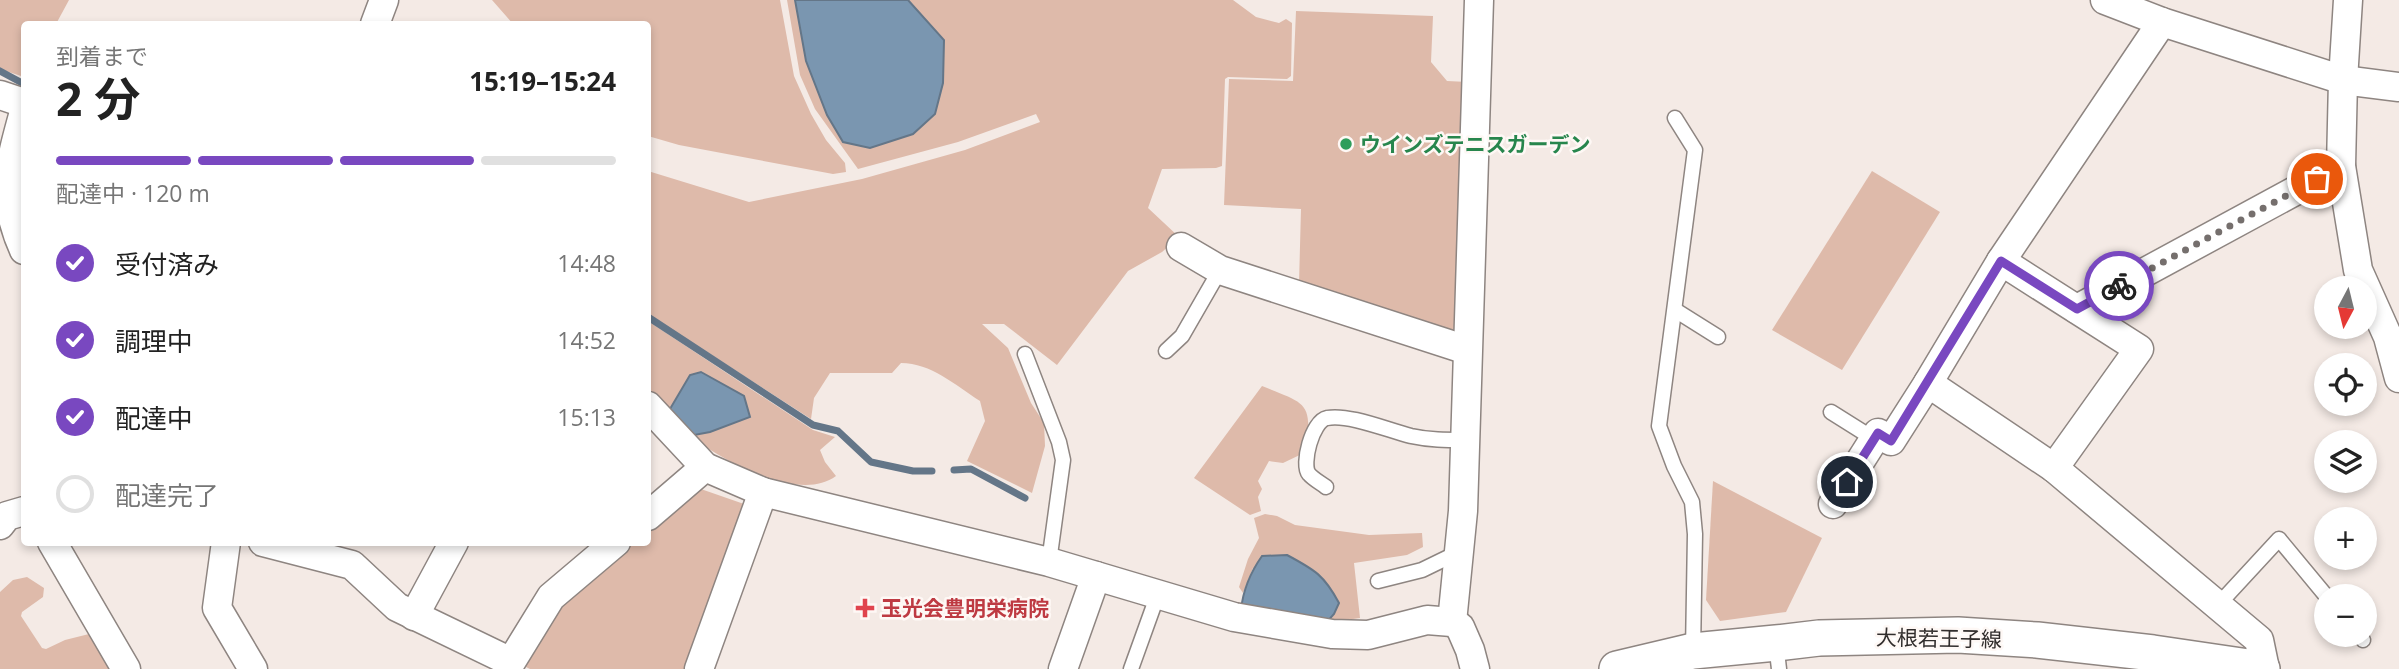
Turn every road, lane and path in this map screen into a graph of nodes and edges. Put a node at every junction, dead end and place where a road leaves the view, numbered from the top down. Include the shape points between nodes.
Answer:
1 (384, 0) edge
2 (1479, 0) edge
3 (2105, 0) edge
4 (2348, 0) edge
5 (376, 21) edge
6 (2162, 22) junction
7 (2343, 80) junction
8 (2399, 87) edge
9 (0, 95) edge
10 (21, 102) edge
11 (1675, 118) dead end
12 (21, 123) edge
13 (2341, 166) junction
14 (21, 245) edge
15 (1181, 247) dead end
16 (2001, 261) junction
17 (1220, 270) junction
18 (2077, 309) junction
19 (1675, 310) junction
20 (2393, 335) edge
21 (1718, 337) dead end
22 (1467, 350) junction
23 (1166, 351) dead end
24 (1025, 354) dead end
25 (2399, 378) edge
26 (1928, 383) junction
27 (651, 409) edge
28 (1831, 412) dead end
29 (1874, 439) junction
30 (1465, 440) junction
31 (705, 467) junction
32 (2054, 468) junction
33 (1326, 487) dead end
34 (763, 492) junction
35 (1833, 504) dead end
36 (21, 512) edge
37 (651, 513) edge
38 (0, 525) edge
39 (54, 546) edge
40 (225, 546) edge
41 (278, 546) edge
42 (452, 546) edge
43 (611, 546) edge
44 (1459, 552) junction
45 (1049, 562) junction
46 (1096, 576) junction
47 (1377, 581) dead end
48 (2316, 584) edge
49 (1158, 594) junction
50 (2218, 605) junction
51 (414, 616) junction
52 (1452, 622) junction
53 (1693, 651) junction
54 (1777, 656) edge
55 (508, 666) edge
56 (126, 669) edge
57 (253, 669) edge
58 (699, 669) edge
59 (1063, 669) edge
60 (1131, 669) edge
61 (1475, 669) edge
62 (1617, 669) edge
63 (2263, 669) edge

1 - 5 street
2 - 22 street
3 - 6 street
4 - 7 street
6 - 7 street
6 - 16 street
7 - 8 street
7 - 13 street
9 - 10 street
11 - 19 lane via 1695,150
12 - 14 street via 7,172 5,203
13 - 18 street
13 - 20 street via 2358,270
15 - 17 street
16 - 18 street
16 - 26 street
17 - 22 street
17 - 23 lane via 1182,336
18 - 32 street via 2140,349
19 - 21 lane
19 - 53 lane via 1659,426 1692,502
20 - 25 street
22 - 30 street
24 - 45 lane via 1063,460
26 - 29 street via 1891,441 1878,433
26 - 32 street
27 - 31 street
28 - 29 lane
29 - 35 street
30 - 33 lane via 1434,440 1354,421 1320,420 1306,464 1308,474
30 - 44 street
31 - 34 street
31 - 37 street
32 - 50 street
34 - 45 street
34 - 58 street
36 - 38 street via 7,516
39 - 56 street
40 - 57 street via 217,608
41 - 51 street via 352,565 397,607
42 - 51 street
43 - 55 street via 551,597
44 - 47 lane via 1422,570
44 - 52 street
45 - 46 street
46 - 49 street
46 - 59 street
48 - 50 lane via 2279,539
49 - 52 street via 1234,617 1332,634 1368,635 1427,620
49 - 60 lane
50 - 63 street via 2259,640
51 - 55 street
52 - 61 street via 1460,627
53 - 54 street, 大根若王子線
53 - 62 street, 大根若王子線
54 - 63 street, 大根若王子線 via 1819,638 1958,635 2063,643

